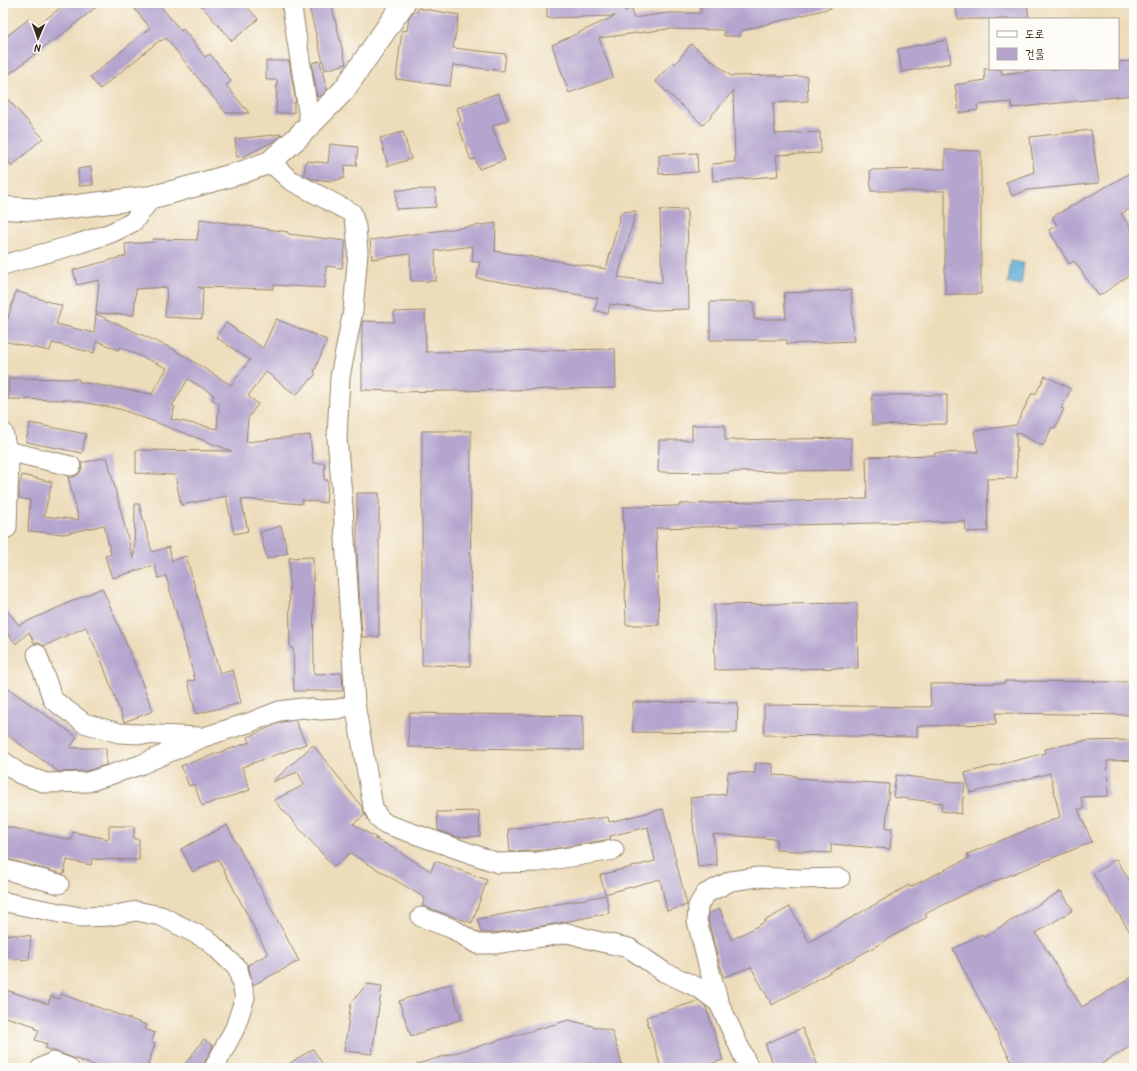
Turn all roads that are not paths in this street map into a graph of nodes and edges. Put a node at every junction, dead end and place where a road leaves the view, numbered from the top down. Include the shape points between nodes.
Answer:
1 (292, 3) edge
2 (404, 3) edge
3 (310, 124) junction
4 (270, 162) junction
5 (152, 197) junction
6 (3, 208) edge
7 (3, 265) edge
8 (3, 432) edge
9 (7, 452) junction
10 (71, 466) dead end
11 (7, 528) dead end
12 (37, 654) dead end
13 (355, 704) junction
14 (204, 737) junction
15 (3, 761) edge
16 (614, 850) dead end
17 (3, 869) edge
18 (840, 878) dead end
19 (59, 884) dead end
20 (5, 902) dead end
21 (421, 917) dead end
22 (719, 1003) junction
23 (41, 1068) edge
24 (69, 1068) edge
25 (214, 1068) edge
26 (749, 1068) edge

1 - 3 street
2 - 3 street via 344,90
3 - 4 street
4 - 5 street
4 - 13 street via 290,180 352,213 356,227 358,252 353,311 340,377 337,438
5 - 6 street via 44,210
5 - 7 street via 133,222 111,233
8 - 9 street
9 - 10 street
9 - 11 street
12 - 14 street via 53,700 84,723 119,733
13 - 14 street via 338,709 302,708 279,711
13 - 16 street via 373,807 378,817 386,824 498,863 538,862
14 - 15 street via 140,765 88,782 46,783 20,774
17 - 19 street
18 - 22 street via 799,880 758,877 731,881 705,894 698,906 697,921
20 - 25 street via 80,917 110,916 136,911 149,913 161,916 208,940 238,969 245,996 236,1028
21 - 22 street via 453,929 477,944 495,944 568,933 629,948 664,972 699,988
22 - 26 street
23 - 24 street via 53,1062

